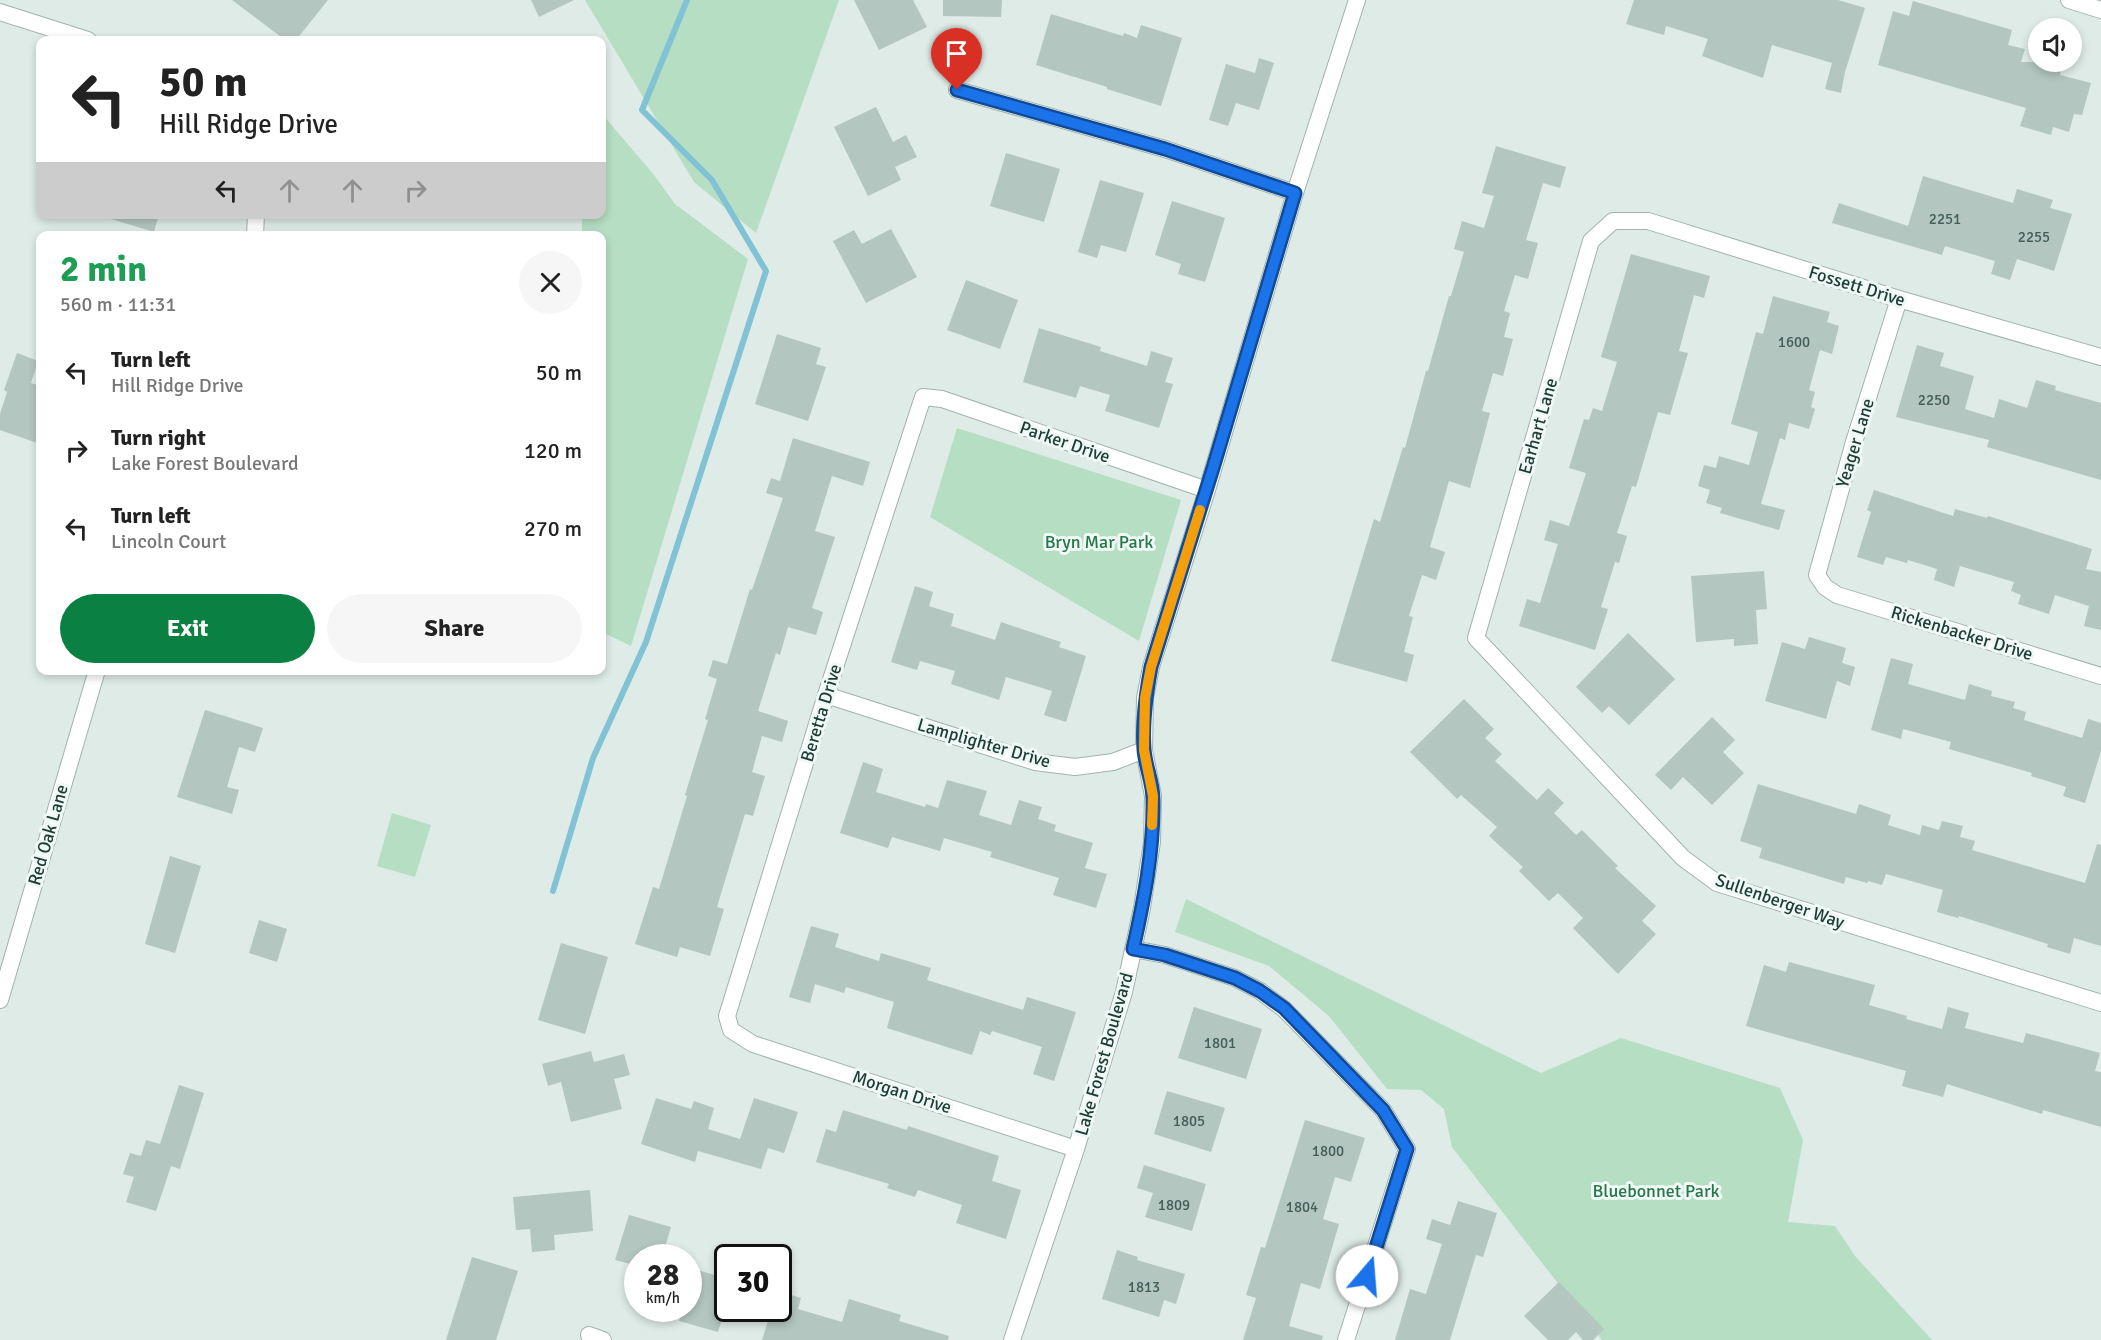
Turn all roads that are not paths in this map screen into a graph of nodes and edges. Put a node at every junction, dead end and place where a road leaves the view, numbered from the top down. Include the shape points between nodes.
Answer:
1 (1357, 0) edge
2 (2069, 0) edge
3 (2101, 10) edge
4 (0, 12) edge
5 (75, 36) edge
6 (957, 90) dead end
7 (1295, 193) junction
8 (1612, 221) joint
9 (1899, 299) junction
10 (2101, 357) edge
11 (923, 397) joint
12 (1206, 490) junction
13 (1825, 587) joint
14 (1476, 638) joint
15 (95, 675) edge
16 (2101, 676) edge
17 (826, 695) junction
18 (1144, 750) junction
19 (1133, 949) junction
20 (0, 1000) edge
21 (2101, 1003) edge
22 (731, 1030) joint
23 (1076, 1149) junction
24 (1012, 1340) edge
25 (1346, 1340) edge

1 - 7 street, Lake Forest Boulevard
2 - 3 street
4 - 5 street
6 - 7 street via 1165,149
7 - 12 street, Lake Forest Boulevard
8 - 9 street, Fossett Drive via 1648,221
8 - 14 street, Earhart Lane via 1592,241
9 - 10 street, Fossett Drive
9 - 13 street, Yeager Lane via 1817,575
11 - 12 street, Parker Drive via 942,399
11 - 17 street, Beretta Drive
12 - 18 street, Lake Forest Boulevard via 1151,667 1145,698
13 - 16 street, Rickenbacker Drive via 1837,595
14 - 21 street, Sullenberger Way via 1683,858 1717,883
15 - 20 street, Red Oak Lane
17 - 18 street, Lamplighter Drive via 1035,762 1113,762
17 - 22 street, Beretta Drive via 729,1005
18 - 19 street, Lake Forest Boulevard via 1153,796 1152,842
19 - 23 street, Lake Forest Boulevard via 1124,992
19 - 25 street via 1235,978 1284,1008 1383,1110 1407,1149
22 - 23 street, Morgan Drive via 753,1044
23 - 24 street, Lake Forest Boulevard

